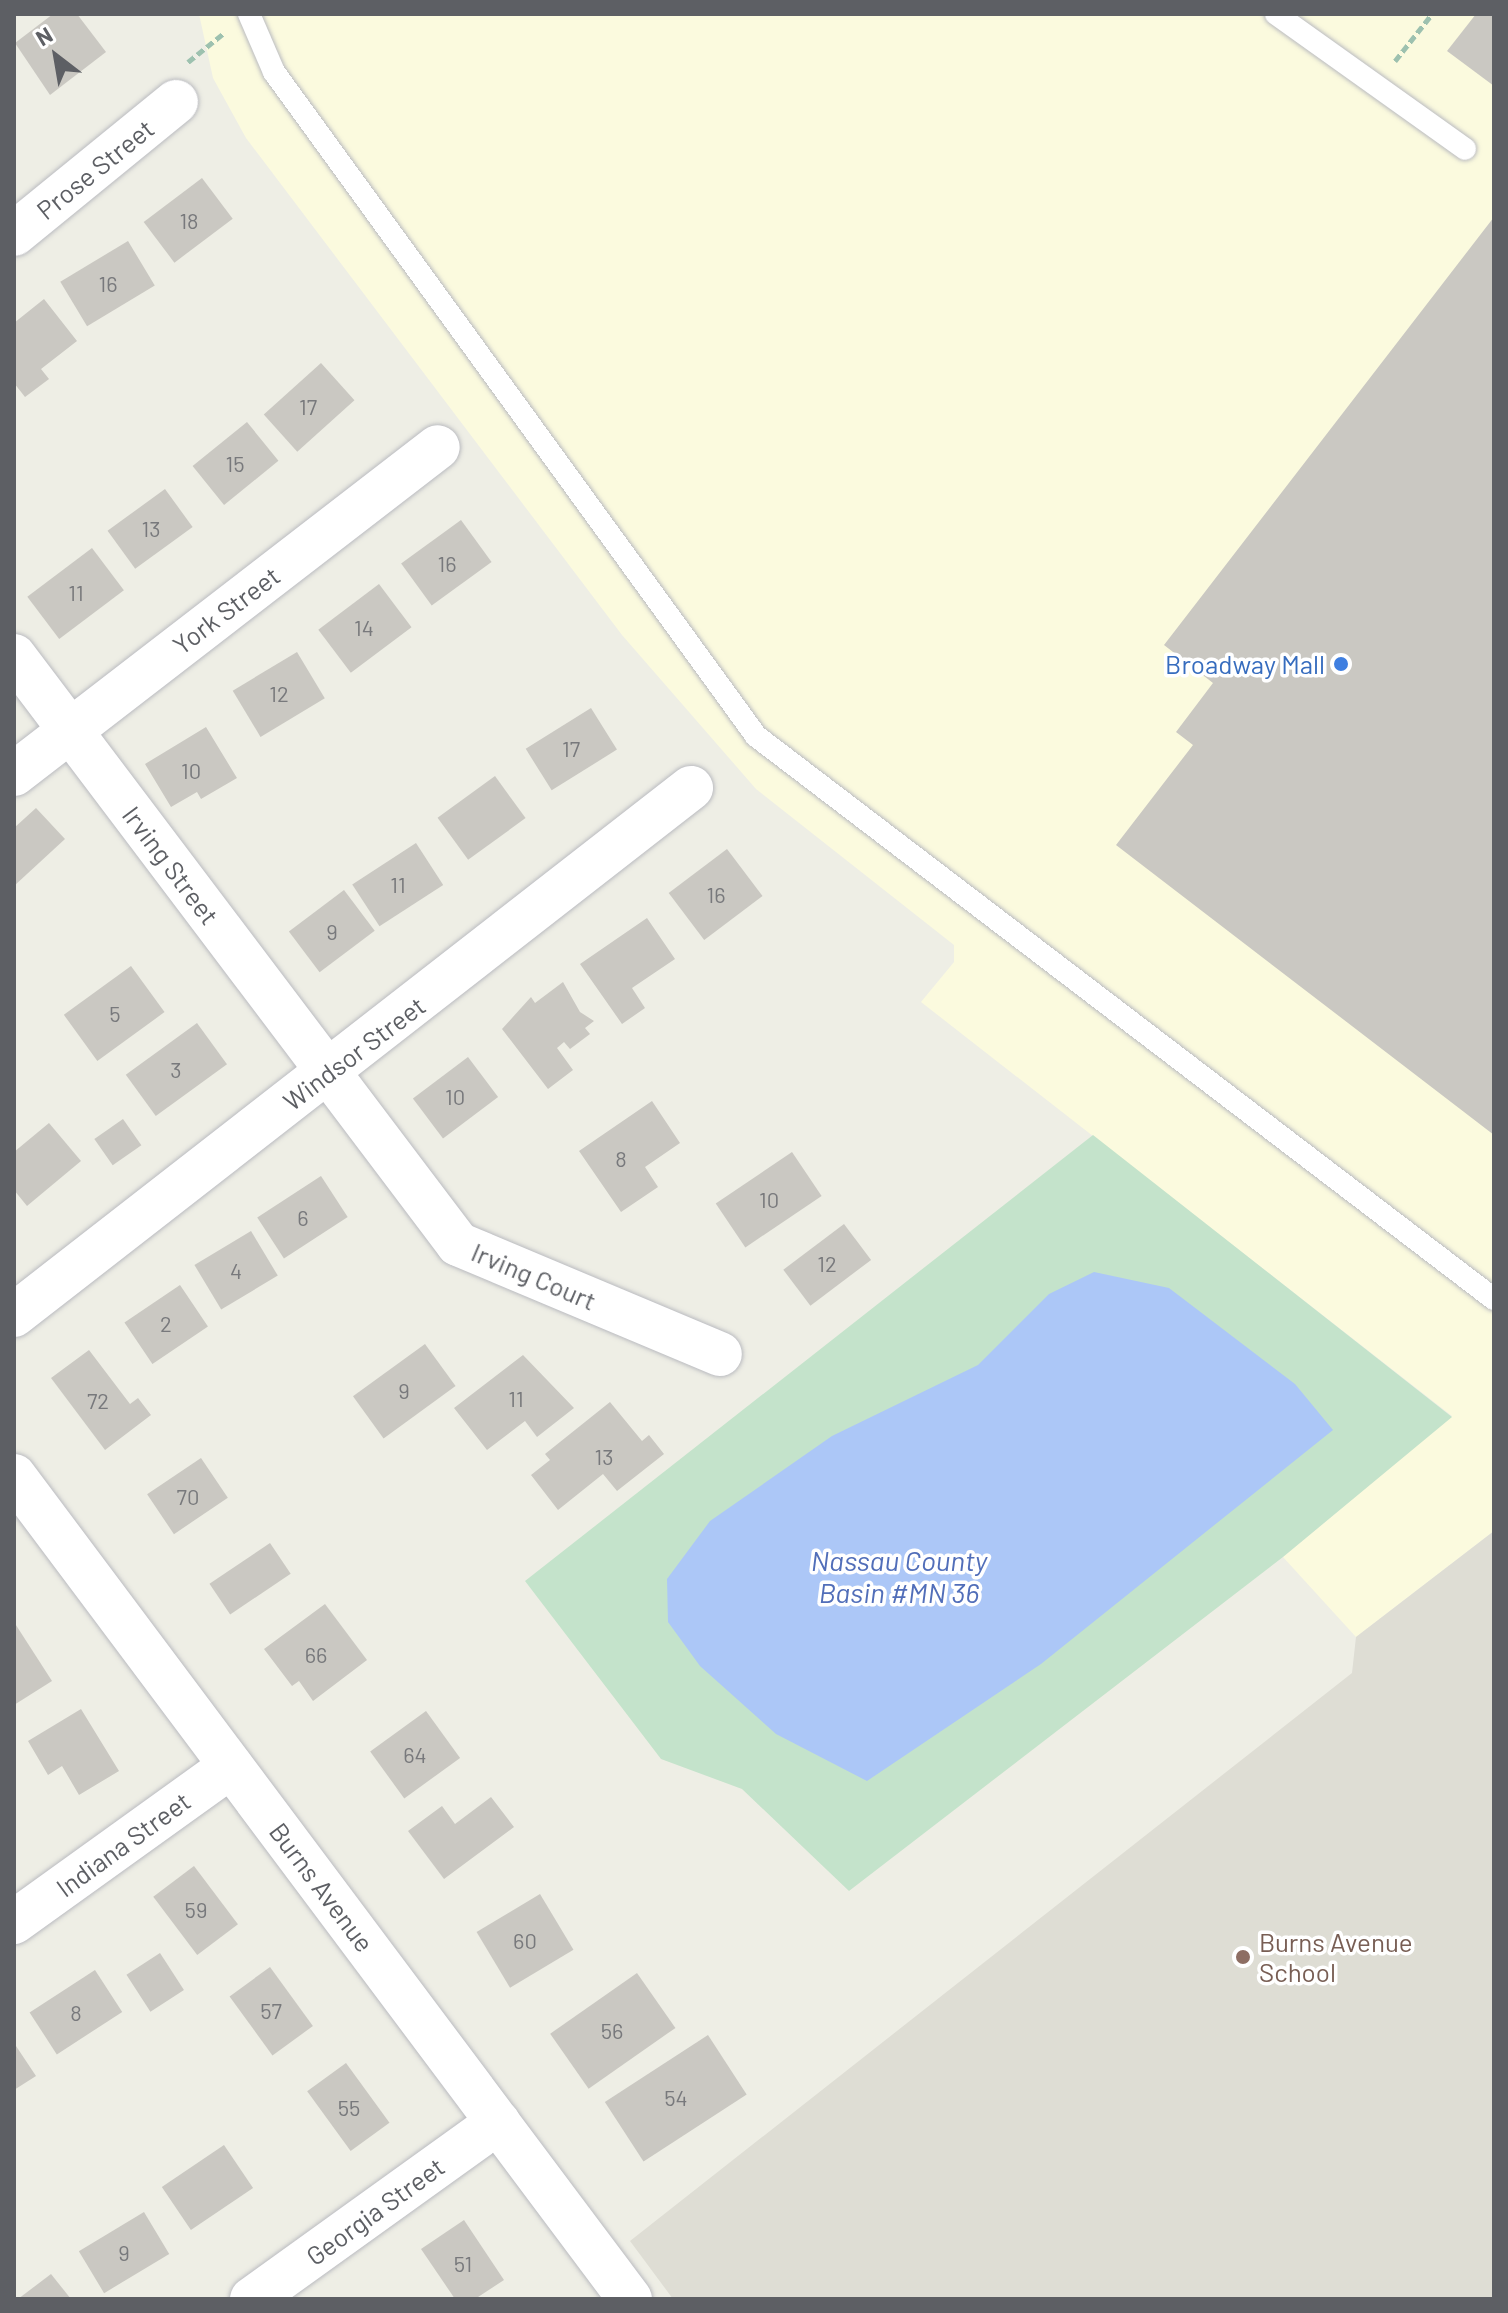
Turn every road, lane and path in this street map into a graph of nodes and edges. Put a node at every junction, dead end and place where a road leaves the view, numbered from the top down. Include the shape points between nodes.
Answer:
1 (1276, 14) edge
2 (1432, 14) edge
3 (242, 19) edge
4 (1378, 84) junction
5 (175, 88) joint
6 (1465, 149) dead end
7 (14, 234) edge
8 (438, 447) dead end
9 (14, 656) edge
10 (69, 730) junction
11 (14, 774) edge
12 (691, 788) dead end
13 (328, 1073) junction
14 (1494, 1299) edge
15 (14, 1315) edge
16 (720, 1354) dead end
17 (14, 1476) edge
18 (231, 1766) junction
19 (14, 1922) edge
20 (498, 2122) junction
21 (252, 2299) edge
22 (630, 2299) edge

1 - 4 lane
2 - 4 path
3 - 5 path
3 - 14 lane via 274,72 756,736
4 - 6 lane
5 - 7 street, Prose Street
8 - 10 street, York Street
9 - 10 street, Irving Street
10 - 11 street, York Street
10 - 13 street, Irving Street
12 - 13 street, Windsor Street
13 - 15 street, Windsor Street
13 - 16 street, Irving Court via 458,1244
17 - 18 street, Burns Avenue
18 - 19 street, Indiana Street
18 - 20 street, Burns Avenue
20 - 21 street, Georgia Street
20 - 22 street, Burns Avenue

